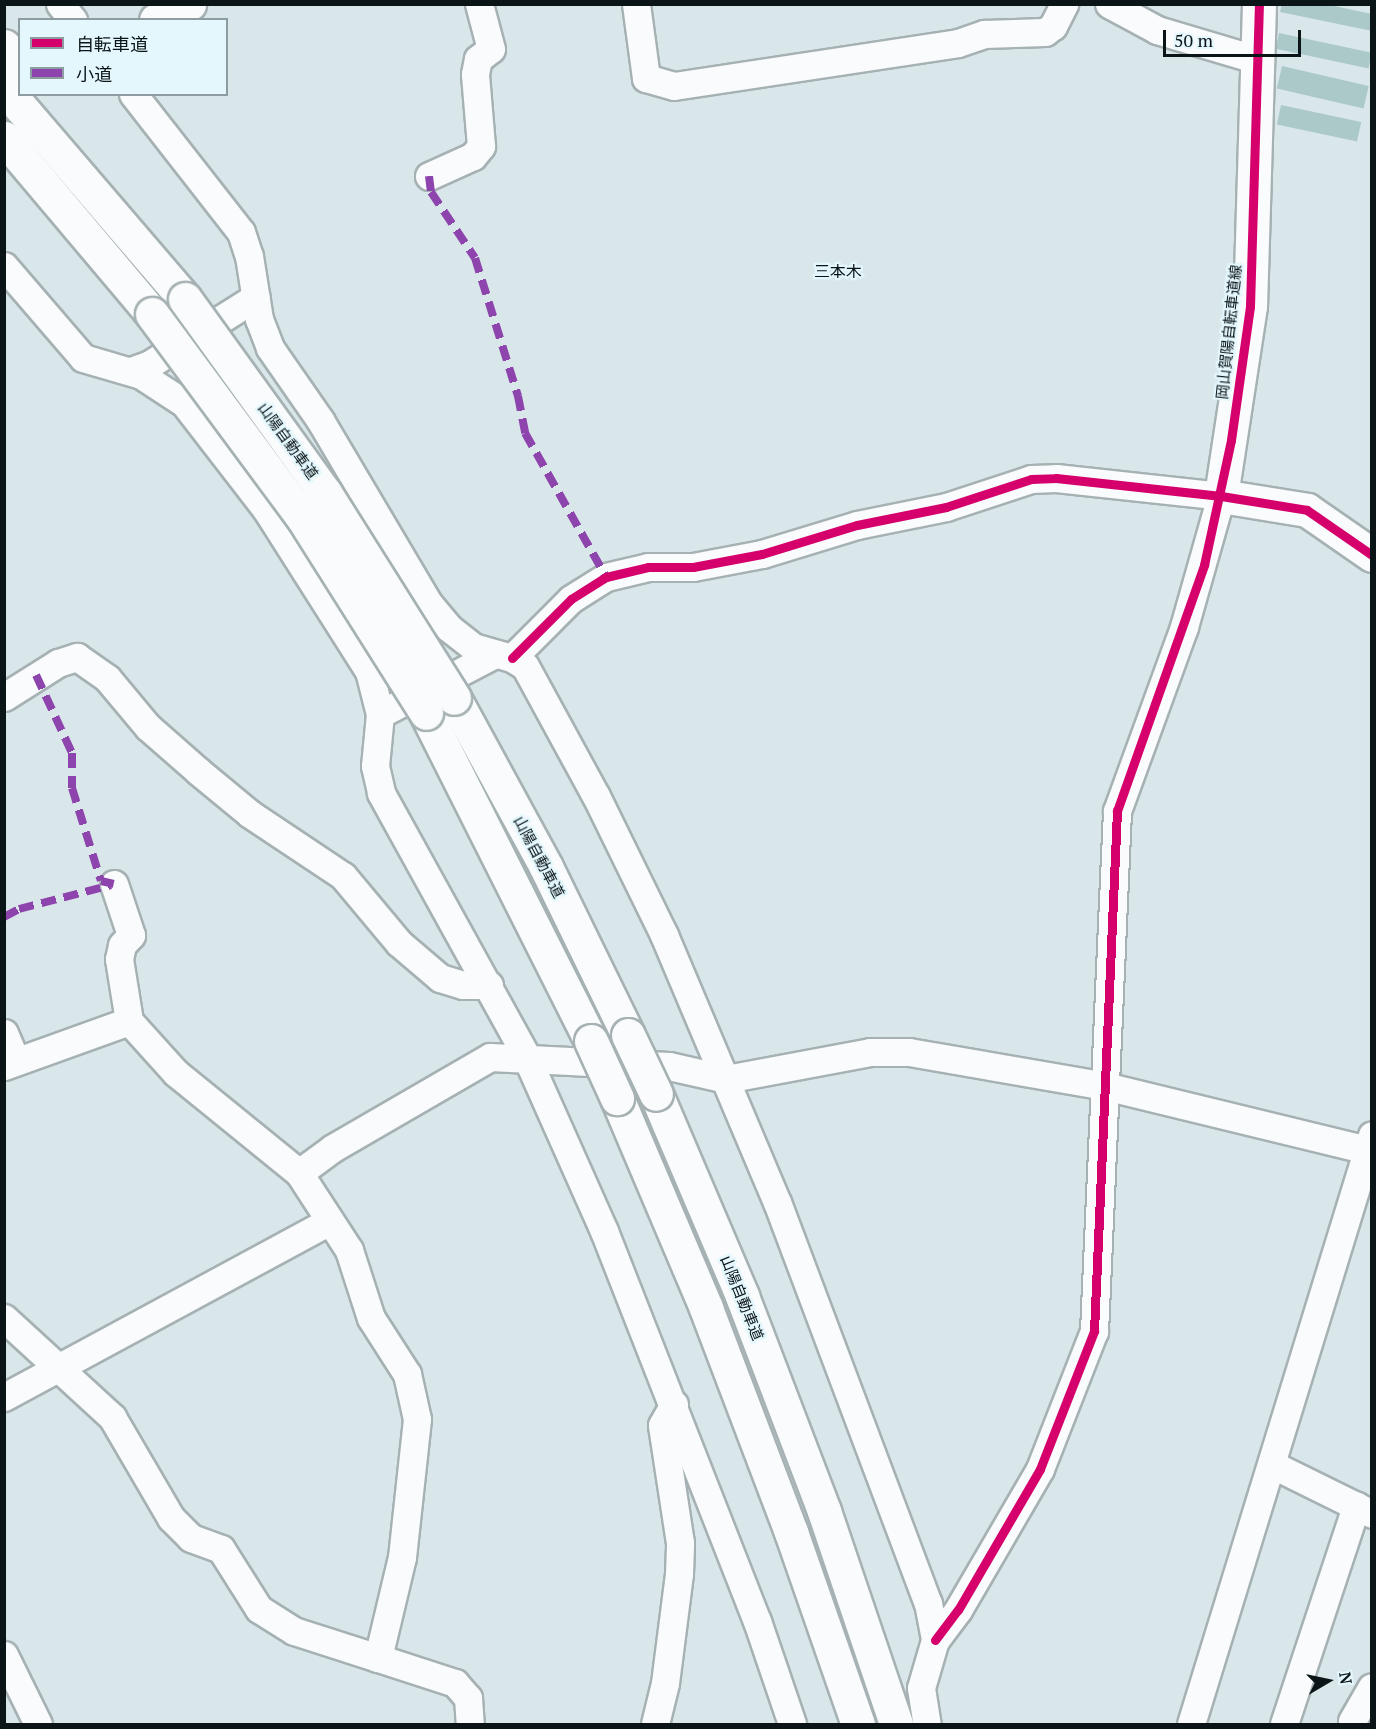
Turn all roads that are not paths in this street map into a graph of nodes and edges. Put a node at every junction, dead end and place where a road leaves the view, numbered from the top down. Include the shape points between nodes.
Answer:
1 (60, 4) edge
2 (189, 4) edge
3 (478, 4) edge
4 (636, 4) edge
5 (1064, 4) edge
6 (1109, 4) edge
7 (1259, 4) edge
8 (71, 18) edge
9 (160, 18) edge
10 (4, 46) edge
11 (1258, 60) junction
12 (18, 65) edge
13 (4, 88) edge
14 (40, 96) edge
15 (135, 96) edge
16 (4, 138) edge
17 (4, 165) edge
18 (429, 176) dead end
19 (4, 266) edge
20 (256, 297) junction
21 (185, 299) junction
22 (148, 316) junction
23 (131, 371) junction
24 (1226, 497) junction
25 (1371, 555) edge
26 (503, 656) junction
27 (7, 689) edge
28 (440, 705) junction
29 (380, 714) junction
30 (114, 884) dead end
31 (489, 985) junction
32 (129, 1021) junction
33 (4, 1033) edge
34 (527, 1058) junction
35 (10, 1063) edge
36 (726, 1079) junction
37 (1108, 1087) junction
38 (1368, 1152) edge
39 (299, 1173) junction
40 (328, 1222) junction
41 (4, 1318) edge
42 (59, 1368) junction
43 (4, 1397) edge
44 (674, 1404) junction
45 (1273, 1466) junction
46 (1364, 1510) edge
47 (935, 1640) junction
48 (4, 1655) edge
49 (378, 1658) junction
50 (1371, 1687) edge
51 (921, 1688) junction
52 (896, 1717) edge
53 (857, 1720) edge
54 (1352, 1721) dead end
55 (1198, 1723) edge
56 (38, 1725) edge
57 (470, 1725) edge
58 (655, 1725) edge
59 (792, 1725) edge
60 (927, 1725) edge
61 (1284, 1725) edge

1 - 8 street
2 - 9 main road
3 - 18 street via 491,49 478,59 475,74 482,146 472,156
4 - 5 street via 646,78 674,87 958,43 992,33 1045,32 1053,26
6 - 11 street via 1157,30
7 - 11 main road, 岡山賀陽自転車道線
10 - 12 main road
11 - 24 main road, 岡山賀陽自転車道線 via 1250,306
13 - 21 main road, 山陽自動車道
14 - 21 main road
15 - 20 street via 241,232
16 - 22 main road
17 - 22 main road
19 - 23 street via 83,358 110,369
20 - 23 street via 150,364
20 - 26 street via 270,348 320,420 429,604 461,639
21 - 28 main road, 山陽自動車道, bridge via 325,493
22 - 28 main road, 山陽自動車道, bridge via 244,435 352,593
23 - 29 street via 165,388 184,403 266,509 369,671
24 - 25 main road via 1306,510
24 - 26 street via 1056,478 1030,479 946,507 857,525 762,554 693,567 648,567 606,577 571,599
24 - 37 street via 1185,627 1117,811
26 - 29 street
26 - 36 street via 536,680 663,935
27 - 31 street via 77,657 107,678 147,727 250,814 343,876 399,943 440,978 463,985
28 - 52 main road, 山陽自動車道, bridge via 546,867 656,1094 742,1296
28 - 53 main road, 山陽自動車道, bridge via 706,1308
29 - 31 street via 375,766 381,792
30 - 32 street via 130,935 122,945 119,959
31 - 34 street
32 - 35 street
32 - 39 street via 176,1072
33 - 35 street
34 - 36 street via 669,1066
34 - 39 street via 490,1057 343,1142
34 - 44 street via 604,1231
36 - 37 street via 870,1052 909,1052
36 - 47 street via 815,1298 928,1603
37 - 38 street
37 - 47 street via 1094,1331 1040,1469 958,1610
38 - 45 street
39 - 40 street
40 - 42 street
40 - 49 street via 349,1250 371,1318 407,1374 417,1419 402,1557
41 - 42 street
42 - 43 street
42 - 49 street via 112,1418 180,1530 221,1549 259,1610 294,1631
44 - 58 street via 662,1425 680,1543 679,1574 665,1683
44 - 59 street via 757,1621
45 - 46 street
45 - 55 street
46 - 61 street
47 - 51 street
48 - 56 street
49 - 57 street via 455,1683 468,1698
50 - 54 street
51 - 52 street
51 - 60 street

